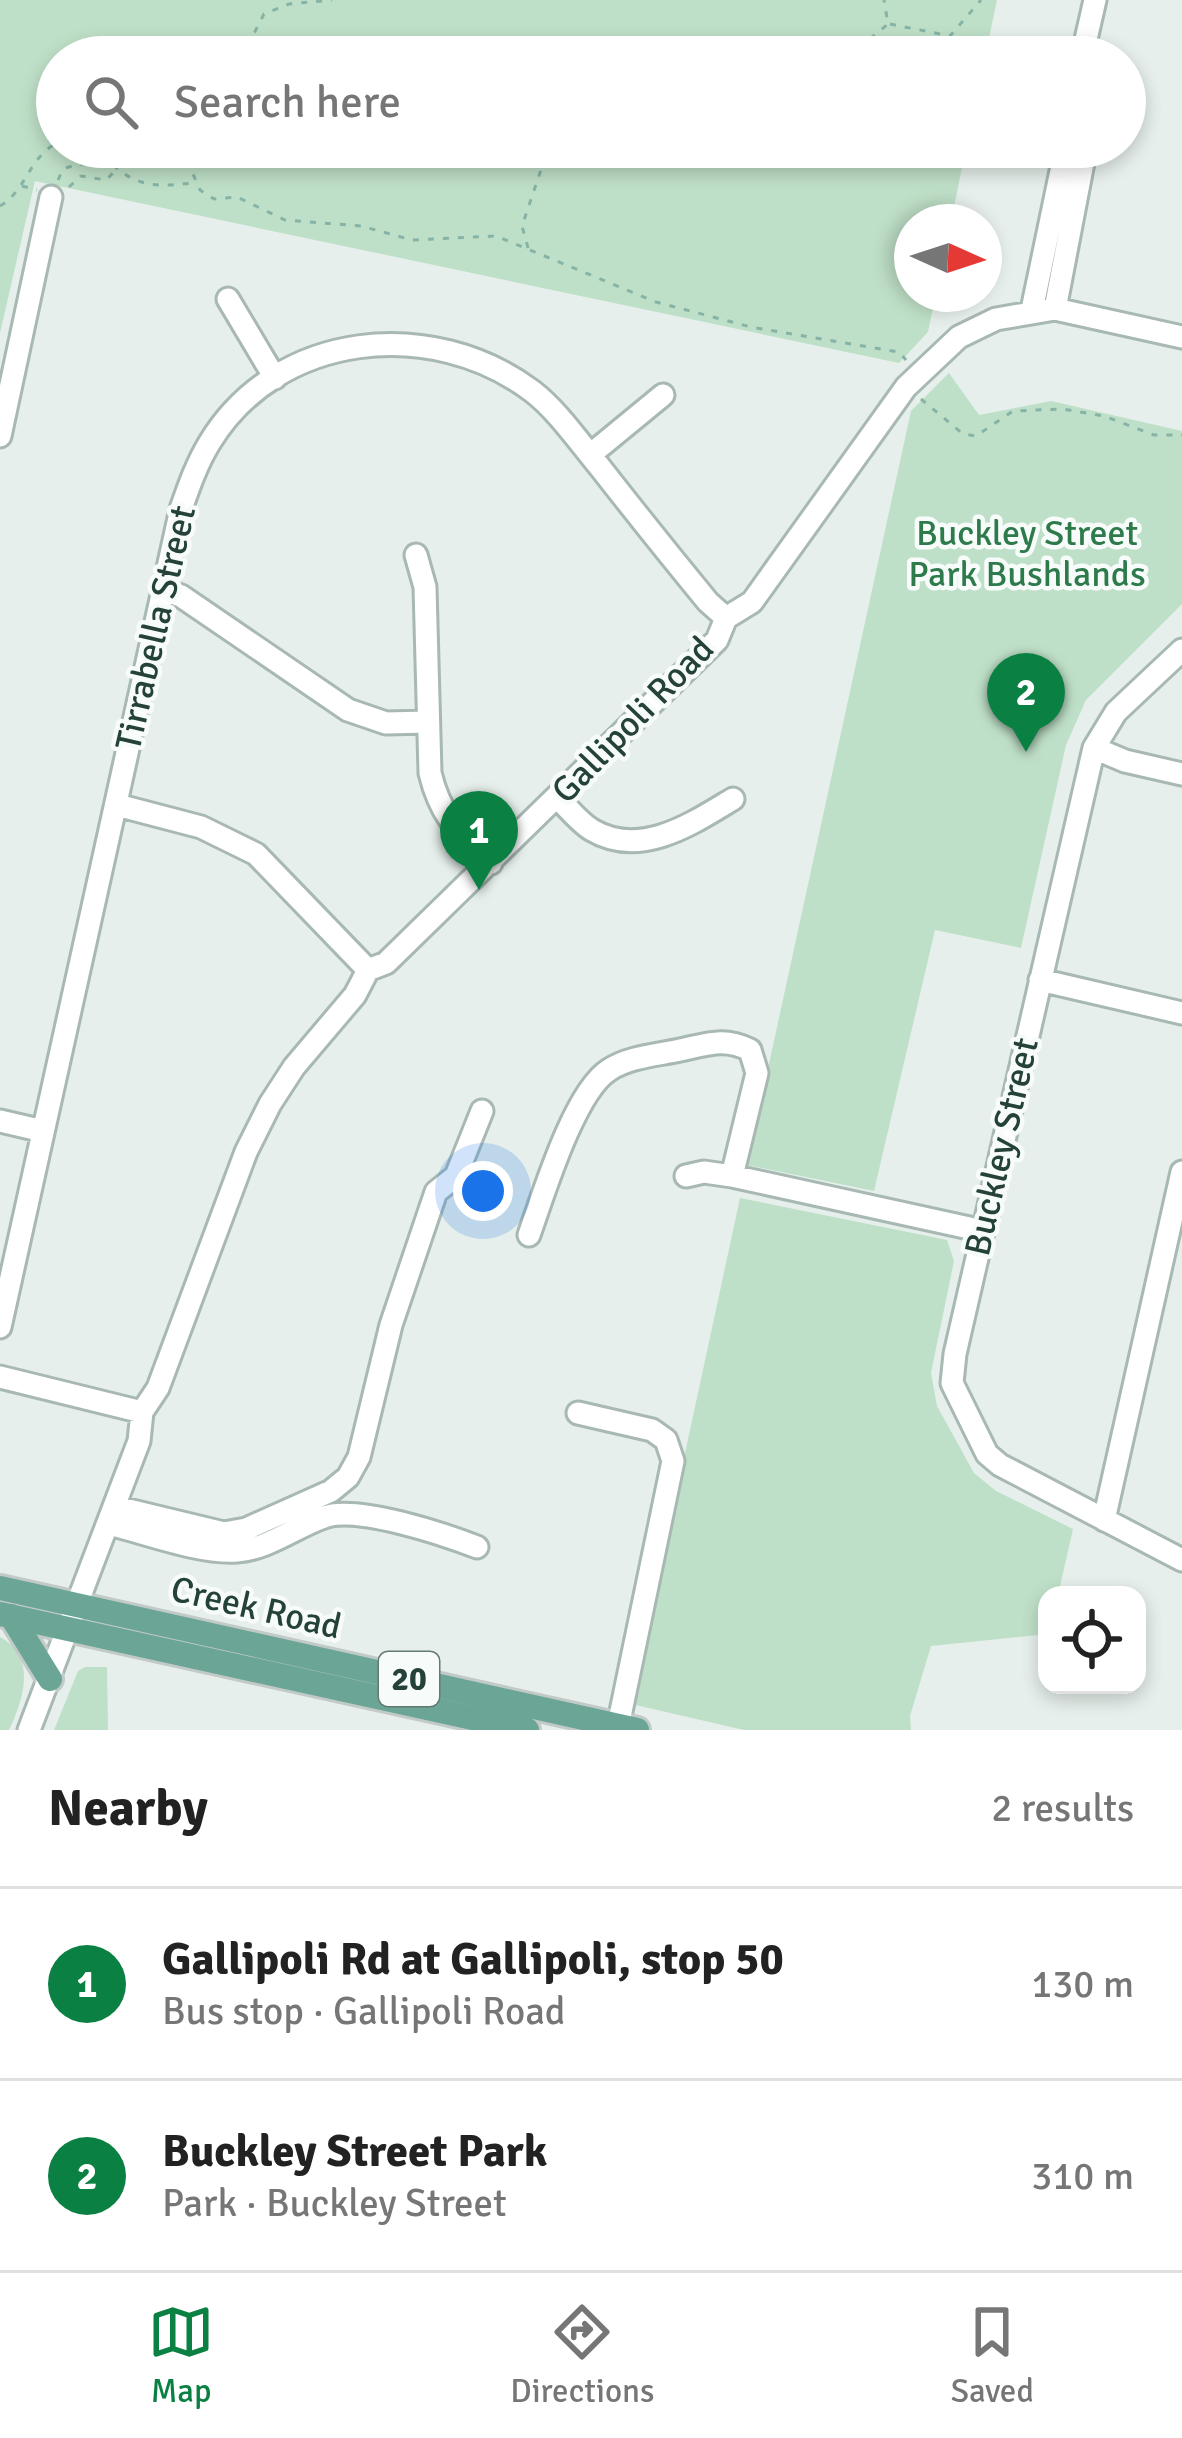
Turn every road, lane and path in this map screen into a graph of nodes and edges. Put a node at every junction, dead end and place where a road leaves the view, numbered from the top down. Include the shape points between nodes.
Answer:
1 (332, 0) edge
2 (884, 0) edge
3 (980, 0) edge
4 (1095, 0) edge
5 (888, 24) junction
6 (253, 36) edge
7 (873, 36) edge
8 (1087, 36) edge
9 (36, 160) edge
10 (67, 168) edge
11 (113, 168) edge
12 (116, 168) edge
13 (190, 168) edge
14 (542, 168) edge
15 (1063, 168) edge
16 (1082, 168) edge
17 (196, 183) junction
18 (57, 199) junction
19 (0, 206) edge
20 (529, 252) junction
21 (227, 299) dead end
22 (1044, 310) junction
23 (1182, 337) edge
24 (275, 378) junction
25 (912, 381) junction
26 (663, 395) dead end
27 (1182, 435) edge
28 (0, 436) edge
29 (590, 455) junction
30 (416, 554) dead end
31 (164, 590) junction
32 (726, 618) junction
33 (1182, 650) edge
34 (428, 722) junction
35 (1094, 748) junction
36 (1182, 774) edge
37 (558, 798) junction
38 (733, 799) dead end
39 (116, 806) junction
40 (491, 863) junction
41 (368, 970) junction
42 (1040, 980) junction
43 (1182, 1013) edge
44 (482, 1111) dead end
45 (0, 1121) edge
46 (43, 1131) junction
47 (1182, 1172) edge
48 (686, 1176) dead end
49 (732, 1176) junction
50 (983, 1231) junction
51 (529, 1235) dead end
52 (0, 1327) edge
53 (0, 1377) edge
54 (142, 1412) junction
55 (578, 1413) dead end
56 (113, 1515) junction
57 (1104, 1520) junction
58 (223, 1542) junction
59 (477, 1547) dead end
60 (1182, 1560) edge
61 (0, 1588) edge
62 (6, 1615) edge
63 (75, 1618) junction
64 (50, 1679) junction
65 (627, 1728) edge
66 (29, 1730) edge
67 (527, 1730) edge

1 - 6 path via 264,14
2 - 5 path
3 - 5 path via 950,35
4 - 8 street
5 - 7 path
9 - 19 path
10 - 18 path
11 - 18 path via 106,180 81,176
12 - 17 path via 130,180 164,187
13 - 17 path
14 - 20 path via 522,226
15 - 22 street
16 - 22 street
17 - 20 path via 214,199 237,197 285,220 412,240 496,236
18 - 28 street
20 - 25 path via 656,302 899,352
21 - 24 street
22 - 23 street
22 - 25 street, Gallipoli Road via 959,337
24 - 29 street, Tirrabella Street via 306,360 380,343 459,352 535,393
24 - 31 street, Tirrabella Street via 212,439 181,509
25 - 27 path via 963,434 976,436 1013,411 1064,409
25 - 32 street, Gallipoli Road via 752,602
26 - 29 street
29 - 32 street, Tirrabella Street
30 - 34 street via 425,587
31 - 34 street via 348,710 386,723
31 - 39 street, Tirrabella Street
32 - 37 street, Gallipoli Road via 716,640
33 - 35 street, Buckley Street via 1116,712
34 - 40 street via 437,801
35 - 36 street
35 - 42 street, Buckley Street
37 - 38 street via 594,831 628,839 679,831
37 - 40 street, Gallipoli Road
39 - 41 street via 201,827 256,854
39 - 46 street, Tirrabella Street
40 - 41 street, Gallipoli Road via 386,963
41 - 54 street, Gallipoli Road via 270,1104
42 - 43 street
42 - 50 street, Buckley Street
44 - 58 street via 456,1177 436,1192 348,1477
45 - 46 street
46 - 52 street, Tirrabella Street
47 - 57 street
48 - 49 street
49 - 50 street
49 - 51 street via 757,1073 751,1050 729,1040 625,1062 590,1088
50 - 57 street, Buckley Street via 952,1383 987,1454
53 - 54 street
54 - 56 street, Gallipoli Road
55 - 65 street via 652,1430 673,1460
56 - 58 street
56 - 63 street, Gallipoli Road
57 - 60 street, Buckley Street
58 - 59 street via 258,1547 328,1515 351,1514
61 - 63 main road, Creek Road / 20
62 - 63 main road, Creek Road / 20
62 - 64 main road
63 - 64 street, Gallipoli Road
63 - 65 main road, Creek Road / 20
63 - 67 main road, Creek Road / 20
64 - 66 street, Gallipoli Road

